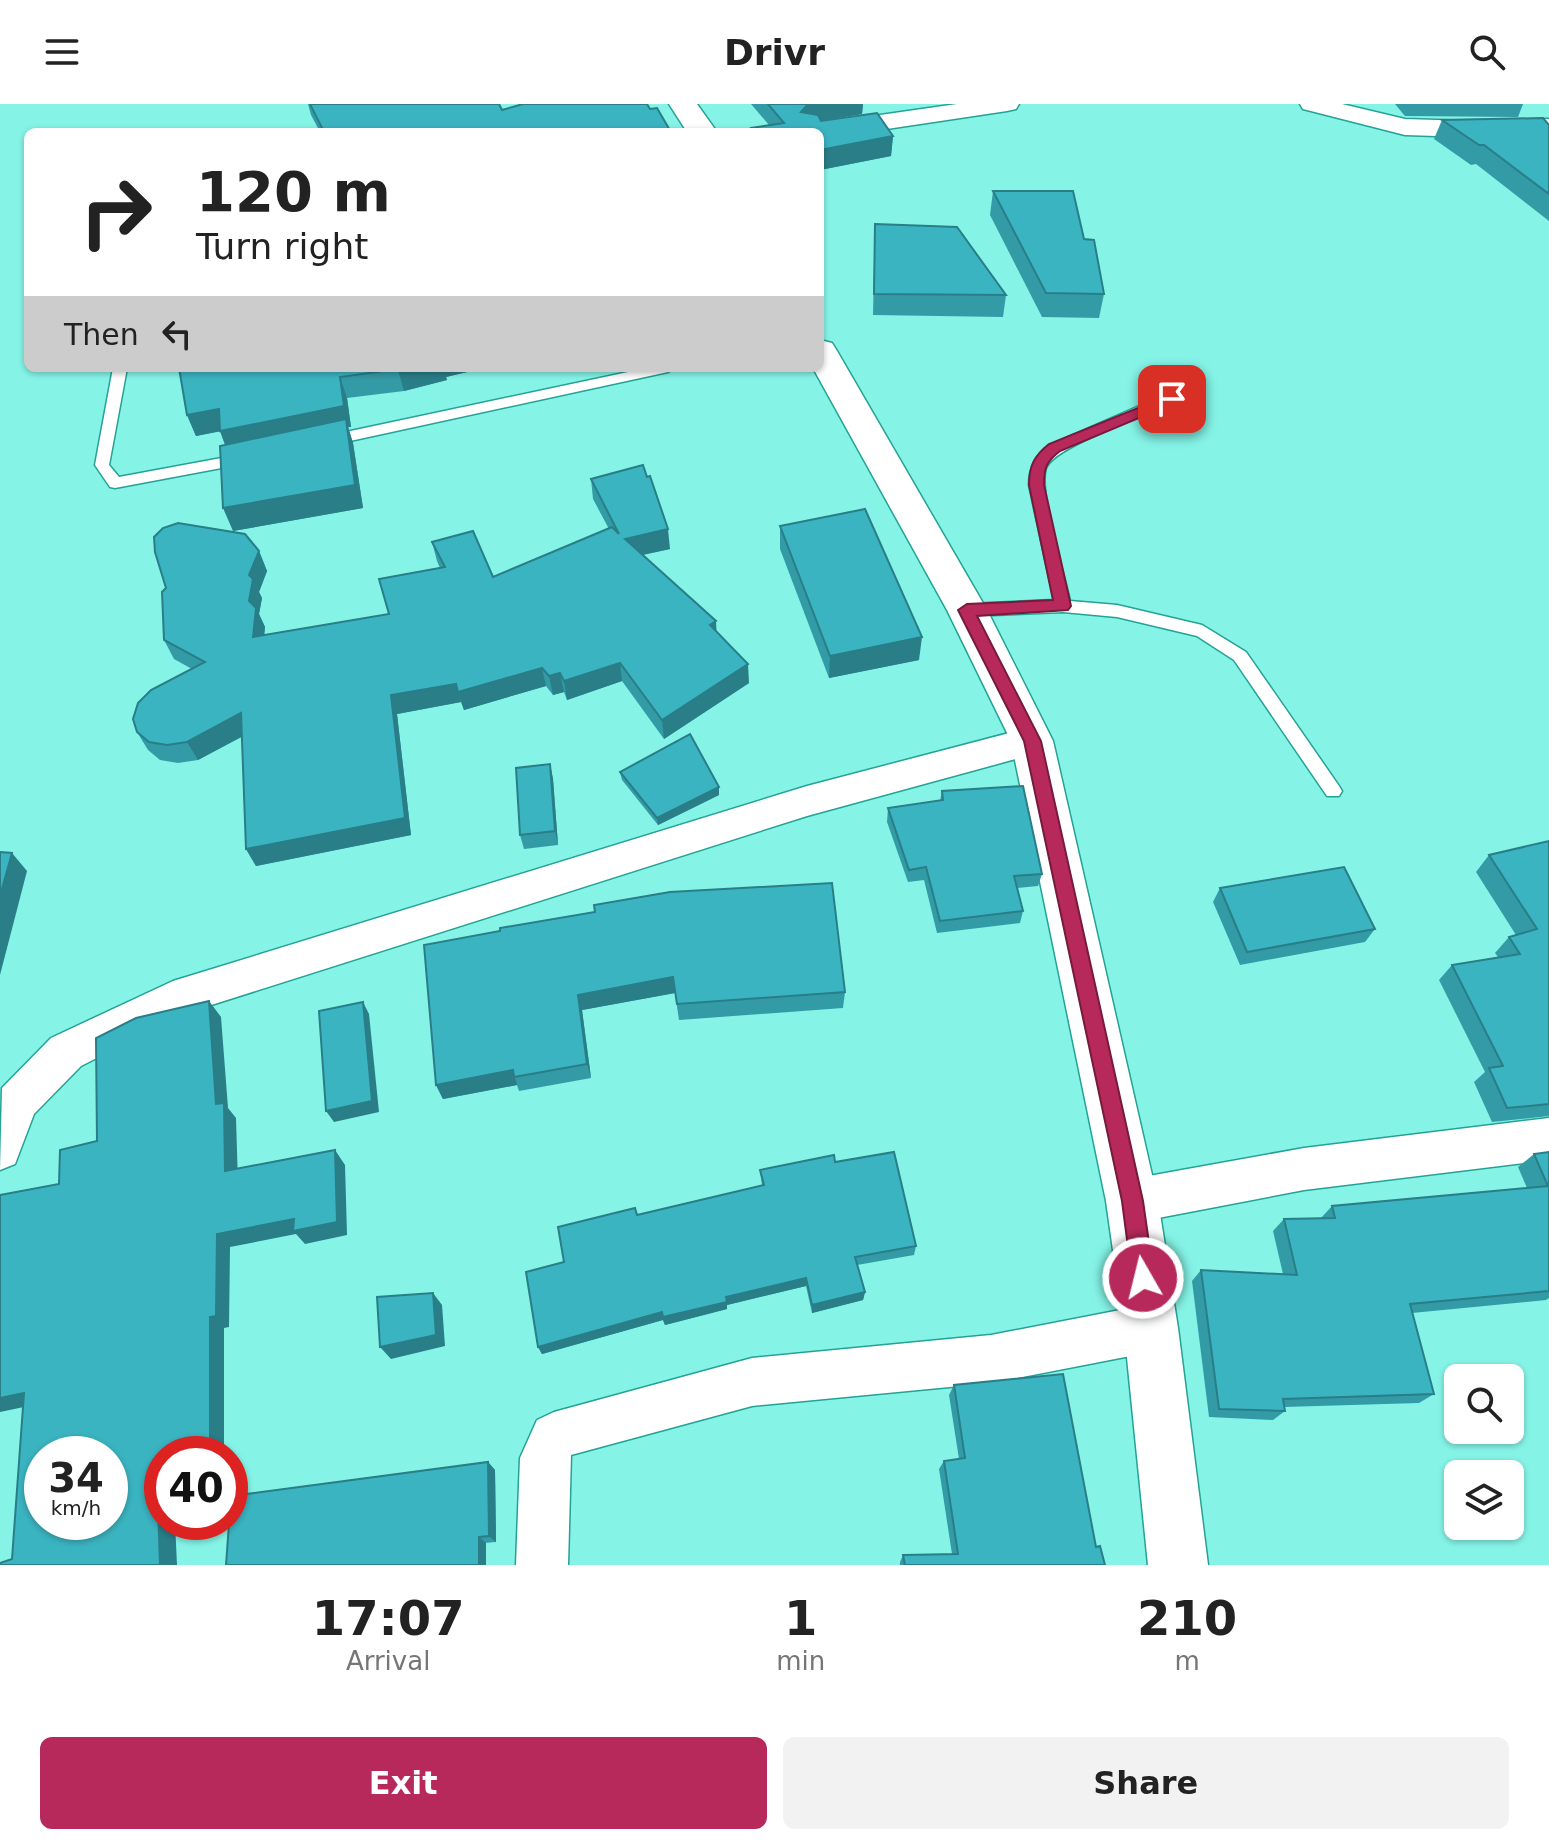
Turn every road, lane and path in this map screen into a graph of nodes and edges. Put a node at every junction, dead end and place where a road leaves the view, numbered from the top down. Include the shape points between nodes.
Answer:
1 (683, 104) edge
2 (1007, 104) edge
3 (1312, 104) edge
4 (1356, 110) edge
5 (1549, 126) edge
6 (699, 128) edge
7 (824, 131) edge
8 (824, 358) edge
9 (119, 372) edge
10 (641, 372) edge
11 (1194, 391) dead end
12 (309, 445) edge
13 (262, 455) edge
14 (1063, 606) junction
15 (967, 610) junction
16 (1032, 741) junction
17 (1333, 791) dead end
18 (1549, 1139) edge
19 (0, 1149) edge
20 (1132, 1201) junction
21 (1151, 1328) junction
22 (542, 1565) edge
23 (1178, 1565) edge

1 - 6 street
2 - 7 street
3 - 4 street
4 - 5 street via 1405,127
8 - 15 street
9 - 13 lane via 102,465 115,483
10 - 12 lane
11 - 14 lane via 1042,457 1036,485
14 - 15 lane
14 - 17 lane via 1117,611 1202,631 1222,641 1240,656
15 - 16 street
16 - 19 street via 807,801 173,999 66,1052 17,1102
16 - 20 street
18 - 20 street via 1304,1169
20 - 21 street
21 - 22 street via 991,1359 752,1382 554,1437 545,1458
21 - 23 street

